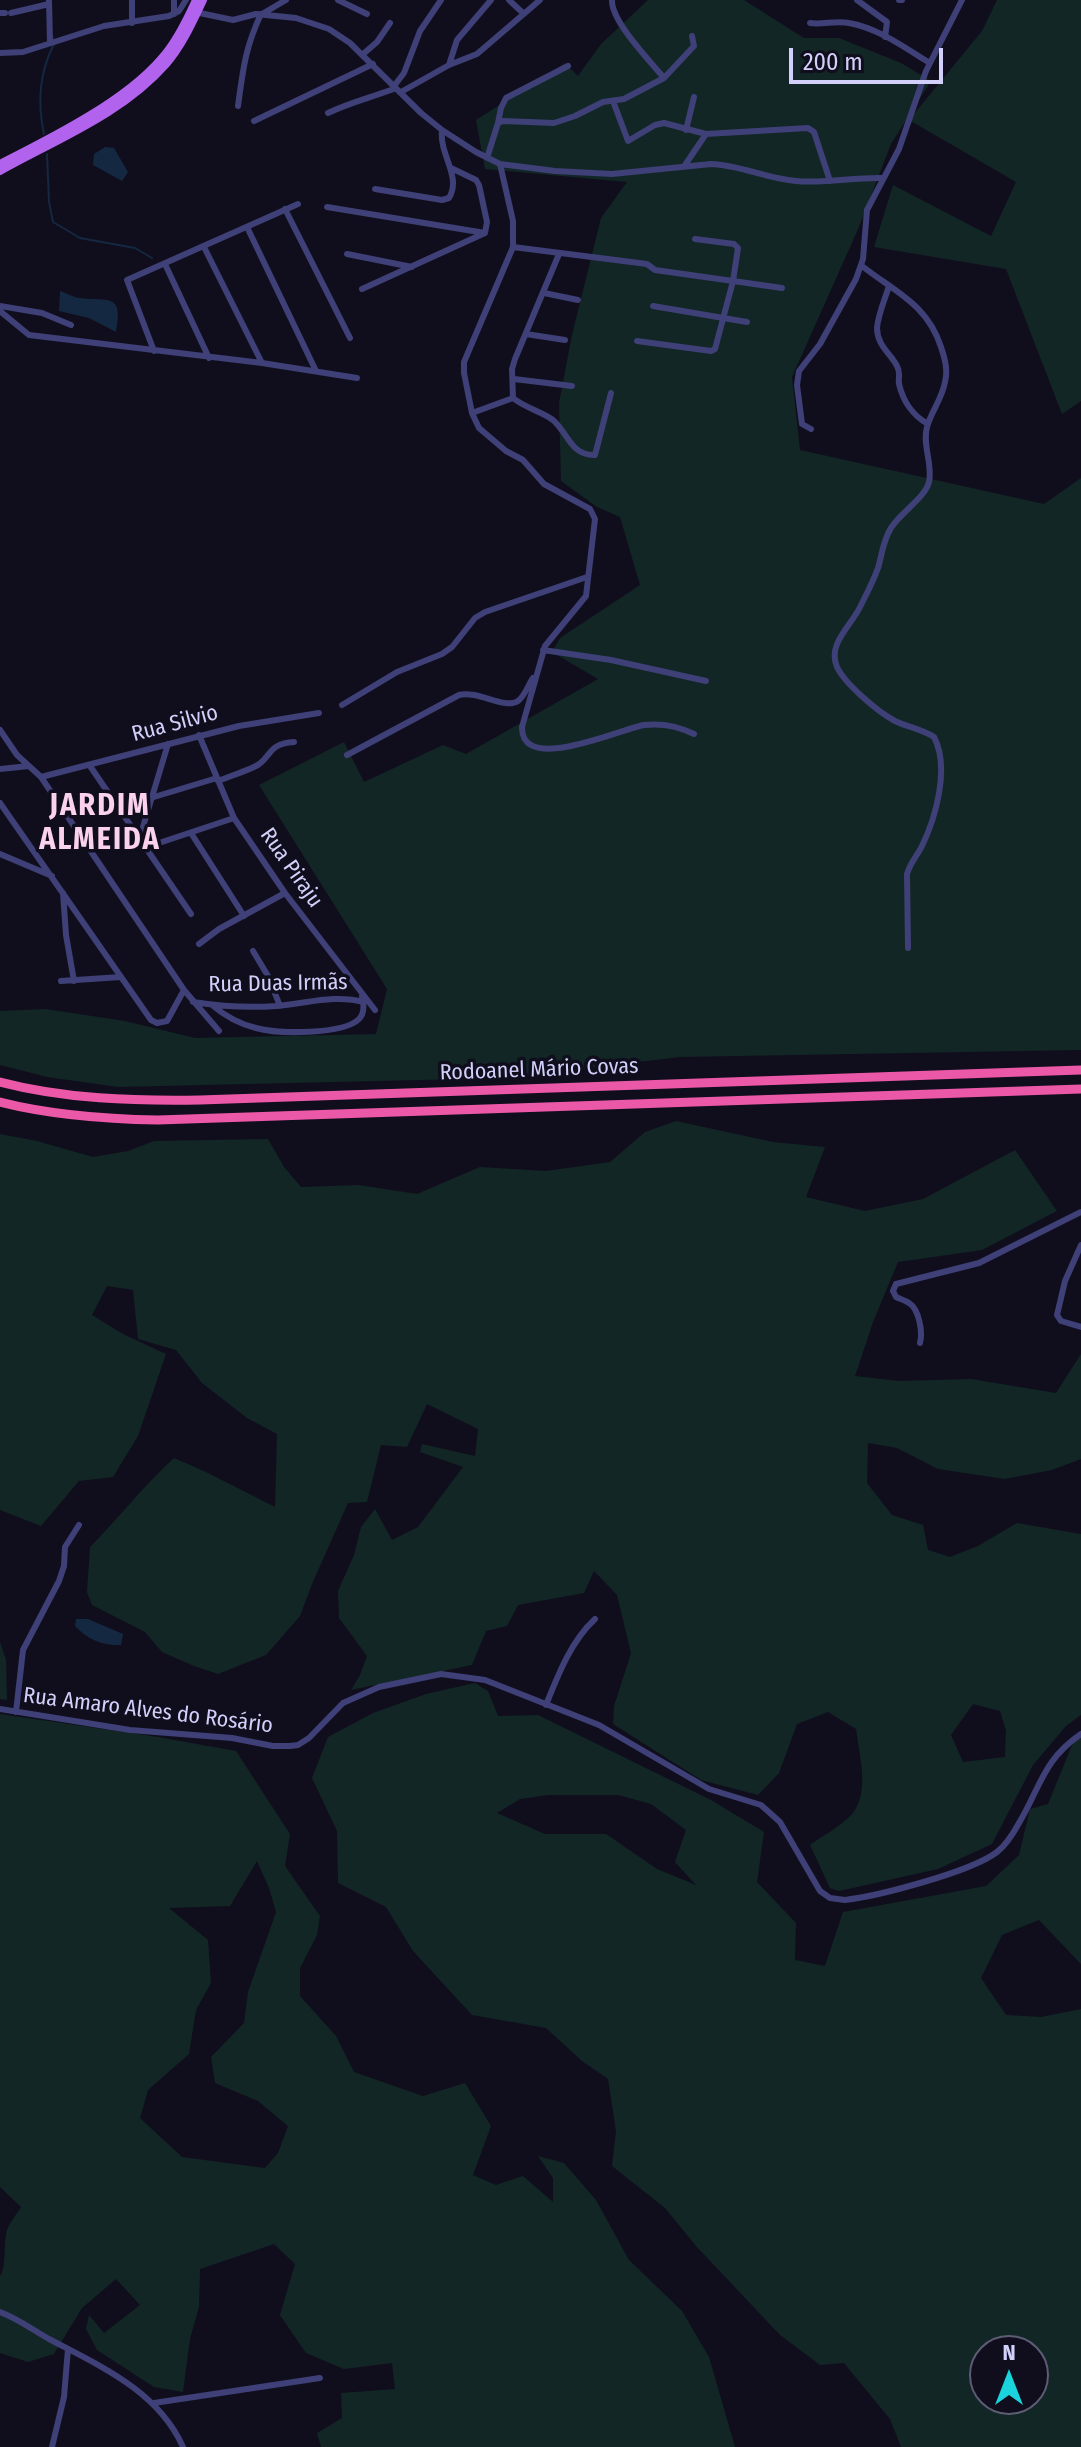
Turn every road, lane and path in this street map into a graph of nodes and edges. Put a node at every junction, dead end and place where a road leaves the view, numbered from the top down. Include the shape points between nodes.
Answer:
1 (132, 0) edge
2 (174, 0) edge
3 (186, 0) edge
4 (196, 0) edge
5 (203, 0) edge
6 (338, 0) edge
7 (441, 0) edge
8 (491, 0) edge
9 (509, 0) edge
10 (540, 0) edge
11 (612, 0) edge
12 (857, 0) edge
13 (962, 0) edge
14 (285, 1) edge
15 (49, 2) edge
16 (348, 2) edge
17 (194, 12) junction
18 (6, 13) edge
19 (174, 14) junction
20 (261, 14) junction
21 (367, 14) dead end
22 (524, 14) junction
23 (281, 16) junction
24 (132, 23) junction
25 (390, 23) dead end
26 (810, 23) dead end
27 (692, 36) dead end
28 (885, 37) junction
29 (50, 43) junction
30 (0, 53) edge
31 (362, 55) junction
32 (930, 63) junction
33 (373, 64) junction
34 (449, 65) junction
35 (568, 66) dead end
36 (664, 78) junction
37 (397, 89) junction
38 (694, 97) dead end
39 (613, 101) junction
40 (238, 106) dead end
41 (328, 113) dead end
42 (254, 121) dead end
43 (498, 123) junction
44 (442, 130) junction
45 (686, 130) junction
46 (706, 134) junction
47 (487, 158) junction
48 (0, 164) edge
49 (500, 164) junction
50 (685, 165) junction
51 (451, 168) junction
52 (0, 171) edge
53 (883, 178) junction
54 (830, 181) junction
55 (375, 189) dead end
56 (298, 204) dead end
57 (327, 207) dead end
58 (285, 209) junction
59 (247, 227) junction
60 (485, 233) junction
61 (695, 239) dead end
62 (204, 247) junction
63 (513, 247) junction
64 (347, 254) dead end
65 (559, 254) junction
66 (165, 264) junction
67 (862, 266) junction
68 (412, 267) junction
69 (733, 281) junction
70 (889, 286) junction
71 (782, 288) dead end
72 (362, 289) dead end
73 (544, 293) junction
74 (578, 300) dead end
75 (653, 306) dead end
76 (0, 309) edge
77 (723, 317) junction
78 (747, 322) dead end
79 (71, 325) dead end
80 (526, 334) junction
81 (350, 338) dead end
82 (565, 340) dead end
83 (637, 341) dead end
84 (154, 351) junction
85 (209, 358) junction
86 (262, 363) junction
87 (316, 371) junction
88 (357, 378) dead end
89 (514, 379) junction
90 (572, 386) dead end
91 (611, 393) dead end
92 (513, 398) junction
93 (472, 413) junction
94 (928, 424) junction
95 (811, 429) dead end
96 (587, 577) junction
97 (543, 650) junction
98 (536, 675) junction
99 (706, 681) dead end
100 (342, 705) dead end
101 (319, 713) dead end
102 (0, 730) edge
103 (694, 734) dead end
104 (199, 735) junction
105 (294, 742) dead end
106 (168, 744) junction
107 (347, 755) dead end
108 (29, 766) junction
109 (90, 766) junction
110 (0, 769) edge
111 (41, 777) junction
112 (217, 780) junction
113 (154, 797) junction
114 (0, 803) edge
115 (234, 818) junction
116 (191, 833) junction
117 (139, 840) junction
118 (144, 848) junction
119 (0, 854) edge
120 (52, 876) junction
121 (63, 893) junction
122 (285, 893) junction
123 (191, 914) dead end
124 (244, 916) junction
125 (199, 944) dead end
126 (908, 948) dead end
127 (253, 951) dead end
128 (121, 977) junction
129 (61, 981) dead end
130 (74, 981) junction
131 (184, 990) junction
132 (362, 993) junction
133 (193, 1002) junction
134 (364, 1002) junction
135 (212, 1005) junction
136 (280, 1006) junction
137 (375, 1010) dead end
138 (219, 1031) dead end
139 (1081, 1070) edge
140 (0, 1082) edge
141 (1081, 1089) edge
142 (0, 1102) edge
143 (1081, 1212) edge
144 (1081, 1245) edge
145 (1081, 1327) edge
146 (920, 1343) dead end
147 (79, 1525) dead end
148 (595, 1619) dead end
149 (546, 1705) junction
150 (0, 1709) edge
151 (16, 1712) junction
152 (1081, 1734) edge
153 (0, 2312) edge
154 (68, 2349) junction
155 (320, 2378) dead end
156 (154, 2403) junction
157 (52, 2447) edge
158 (183, 2447) edge

1 - 24 street
2 - 19 street
3 - 19 street
4 - 17 main road
5 - 17 main road
6 - 16 street
7 - 37 street via 420,31
8 - 34 street via 457,40
9 - 22 street
10 - 22 street
11 - 36 street via 612,9
12 - 28 street via 887,22
13 - 32 street
14 - 20 street
14 - 23 street
15 - 18 street
15 - 29 street
16 - 21 street
17 - 20 street via 233,20
17 - 48 main road via 162,58 129,88
17 - 52 main road via 166,64 148,81 89,125
19 - 24 street
20 - 23 street
20 - 40 street via 244,56
22 - 34 street via 477,54
23 - 31 street via 329,29
24 - 29 street
25 - 31 street
26 - 28 street via 848,22
27 - 36 street via 694,46
28 - 32 street
29 - 30 street
31 - 33 street
32 - 53 street
33 - 37 street
33 - 42 street
34 - 37 street
35 - 43 street via 506,98
36 - 39 street
37 - 41 street
37 - 44 street
38 - 45 street
39 - 43 street via 554,123
39 - 45 street via 628,141 664,123
43 - 47 street
44 - 47 street
44 - 51 street via 442,150
45 - 46 street
46 - 50 street
46 - 54 street via 808,128 814,132
47 - 49 street
49 - 50 street via 612,174
49 - 63 street via 513,221
50 - 54 street via 725,164 777,179
51 - 55 street via 453,190 442,200
51 - 60 street via 479,185
53 - 54 street
53 - 67 street via 867,210
56 - 58 street
57 - 60 street
58 - 59 street
58 - 81 street
59 - 62 street
59 - 87 street
60 - 68 street
61 - 69 street via 738,248
62 - 66 street
62 - 86 street
63 - 65 street
63 - 93 street via 464,362
64 - 68 street
65 - 69 street
65 - 73 street
66 - 84 street via 126,282
66 - 85 street
67 - 70 street
67 - 95 street via 830,328 799,371 802,424
68 - 72 street
69 - 71 street
69 - 77 street
70 - 94 street via 878,336 897,366 910,409
70 - 94 street via 918,306 946,363 943,391
73 - 74 street
73 - 80 street
75 - 77 street
76 - 79 street via 42,313
76 - 84 street via 29,335
77 - 78 street
77 - 83 street via 711,351
80 - 82 street
80 - 89 street via 512,369
84 - 85 street
85 - 86 street
86 - 87 street
87 - 88 street
89 - 90 street
89 - 92 street
91 - 92 street via 595,455 575,450 553,420
92 - 93 street
93 - 96 street via 491,441 523,460 544,484 594,514
94 - 126 street via 929,485 887,533 877,572 834,656 860,694 893,720 934,737 938,744 937,805 907,874
96 - 97 street via 586,596
96 - 100 street via 485,612 442,654 397,672
97 - 98 street
97 - 99 street
98 - 103 street via 522,736 538,748 561,748 645,725 675,726
98 - 107 street via 517,701 459,695
101 - 104 street, Rua Silvio
102 - 108 street
104 - 106 street, Rua Silvio
104 - 112 street, Rua Piraju
105 - 112 street via 269,751 254,767
106 - 109 street, Rua Silvio
106 - 113 street
108 - 110 street
108 - 111 street
109 - 111 street, Rua Silvio
109 - 117 street
111 - 131 street
112 - 113 street
112 - 115 street, Rua Piraju
113 - 117 street
114 - 120 street
115 - 116 street
115 - 122 street, Rua Piraju
116 - 118 street
116 - 124 street
117 - 118 street
118 - 123 street
119 - 120 street
120 - 121 street
121 - 128 street
121 - 130 street
122 - 124 street
122 - 132 street, Rua Piraju
124 - 125 street
127 - 136 street
128 - 130 street
128 - 131 street via 157,1023 167,1021
129 - 130 street
131 - 133 street
132 - 134 street
132 - 137 street, Rua Piraju
133 - 135 street, Rua Duas Irmãs
133 - 138 street
134 - 135 street via 356,1021 304,1033 245,1025
134 - 136 street, Rua Duas Irmãs via 322,999
135 - 136 street, Rua Duas Irmãs
139 - 140 highway, Rodoanel Mário Covas via 187,1101 63,1095
141 - 142 highway, Rodoanel Mário Covas via 158,1120 64,1114
143 - 146 street via 979,1263 896,1284 896,1297 914,1308
144 - 145 street via 1057,1315
147 - 151 street via 65,1547 59,1581 23,1650
148 - 149 street via 581,1634
149 - 151 street, Rua Amaro Alves do Rosário via 485,1680 433,1675 359,1695 335,1710 309,1738 290,1746
149 - 152 street, Rua Amaro Alves do Rosário via 609,1730 707,1788 765,1808 779,1820 820,1891 845,1900 954,1871 995,1853 1019,1824 1050,1761
150 - 151 street, Rua Amaro Alves do Rosário
153 - 154 street
154 - 156 street
154 - 157 street
155 - 156 street
156 - 158 street

